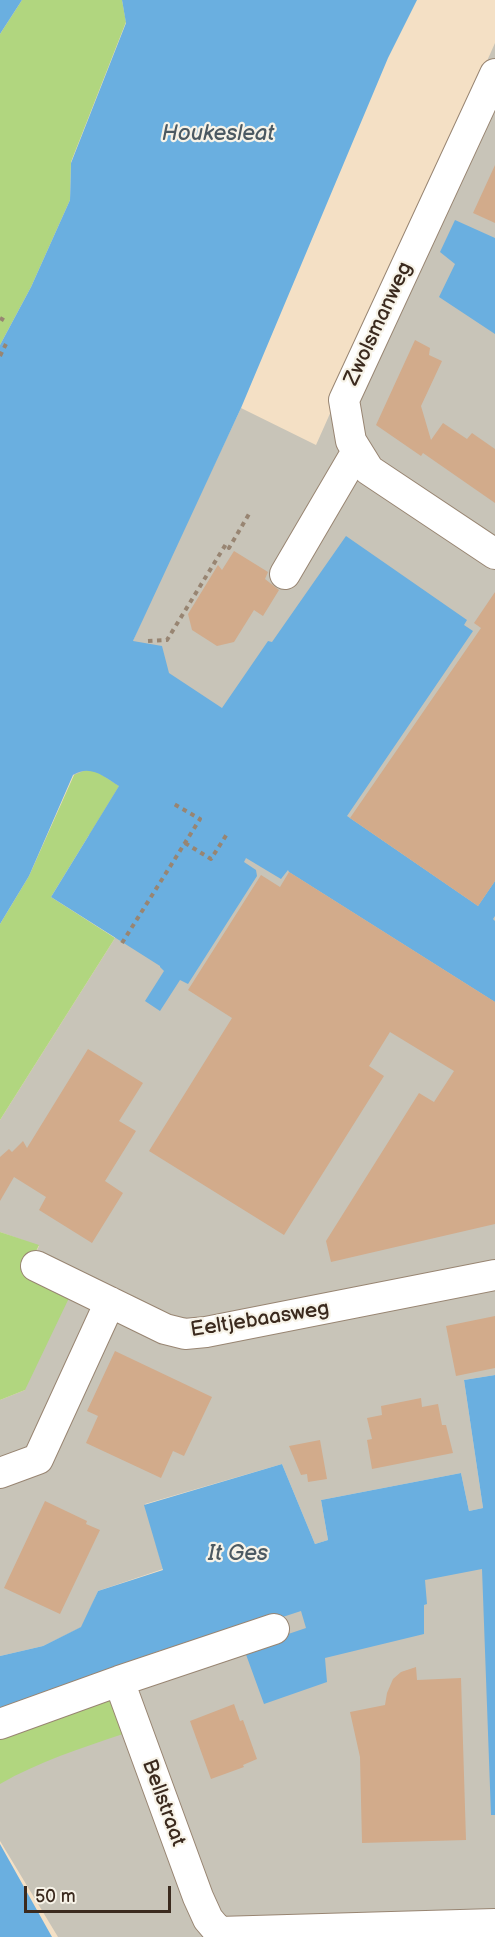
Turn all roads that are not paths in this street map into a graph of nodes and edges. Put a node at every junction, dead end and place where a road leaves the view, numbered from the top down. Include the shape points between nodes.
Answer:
1 (495, 74) edge
2 (486, 119) edge
3 (357, 451) junction
4 (495, 554) edge
5 (285, 574) dead end
6 (36, 1266) dead end
7 (495, 1275) edge
8 (110, 1302) junction
9 (0, 1473) edge
10 (274, 1629) dead end
11 (119, 1681) junction
12 (0, 1724) edge
13 (495, 1924) edge

1 - 2 street, Zwolsmanweg
2 - 3 street, Zwolsmanweg via 344,400 351,441
3 - 4 street, Zwolsmanweg via 369,470
3 - 5 street
6 - 8 street, Eeltjebaasweg
7 - 8 street, Eeltjebaasweg via 185,1334 165,1329
8 - 9 street via 38,1458
10 - 11 street
11 - 12 street
11 - 13 street, Bellstraat via 198,1897 219,1932

